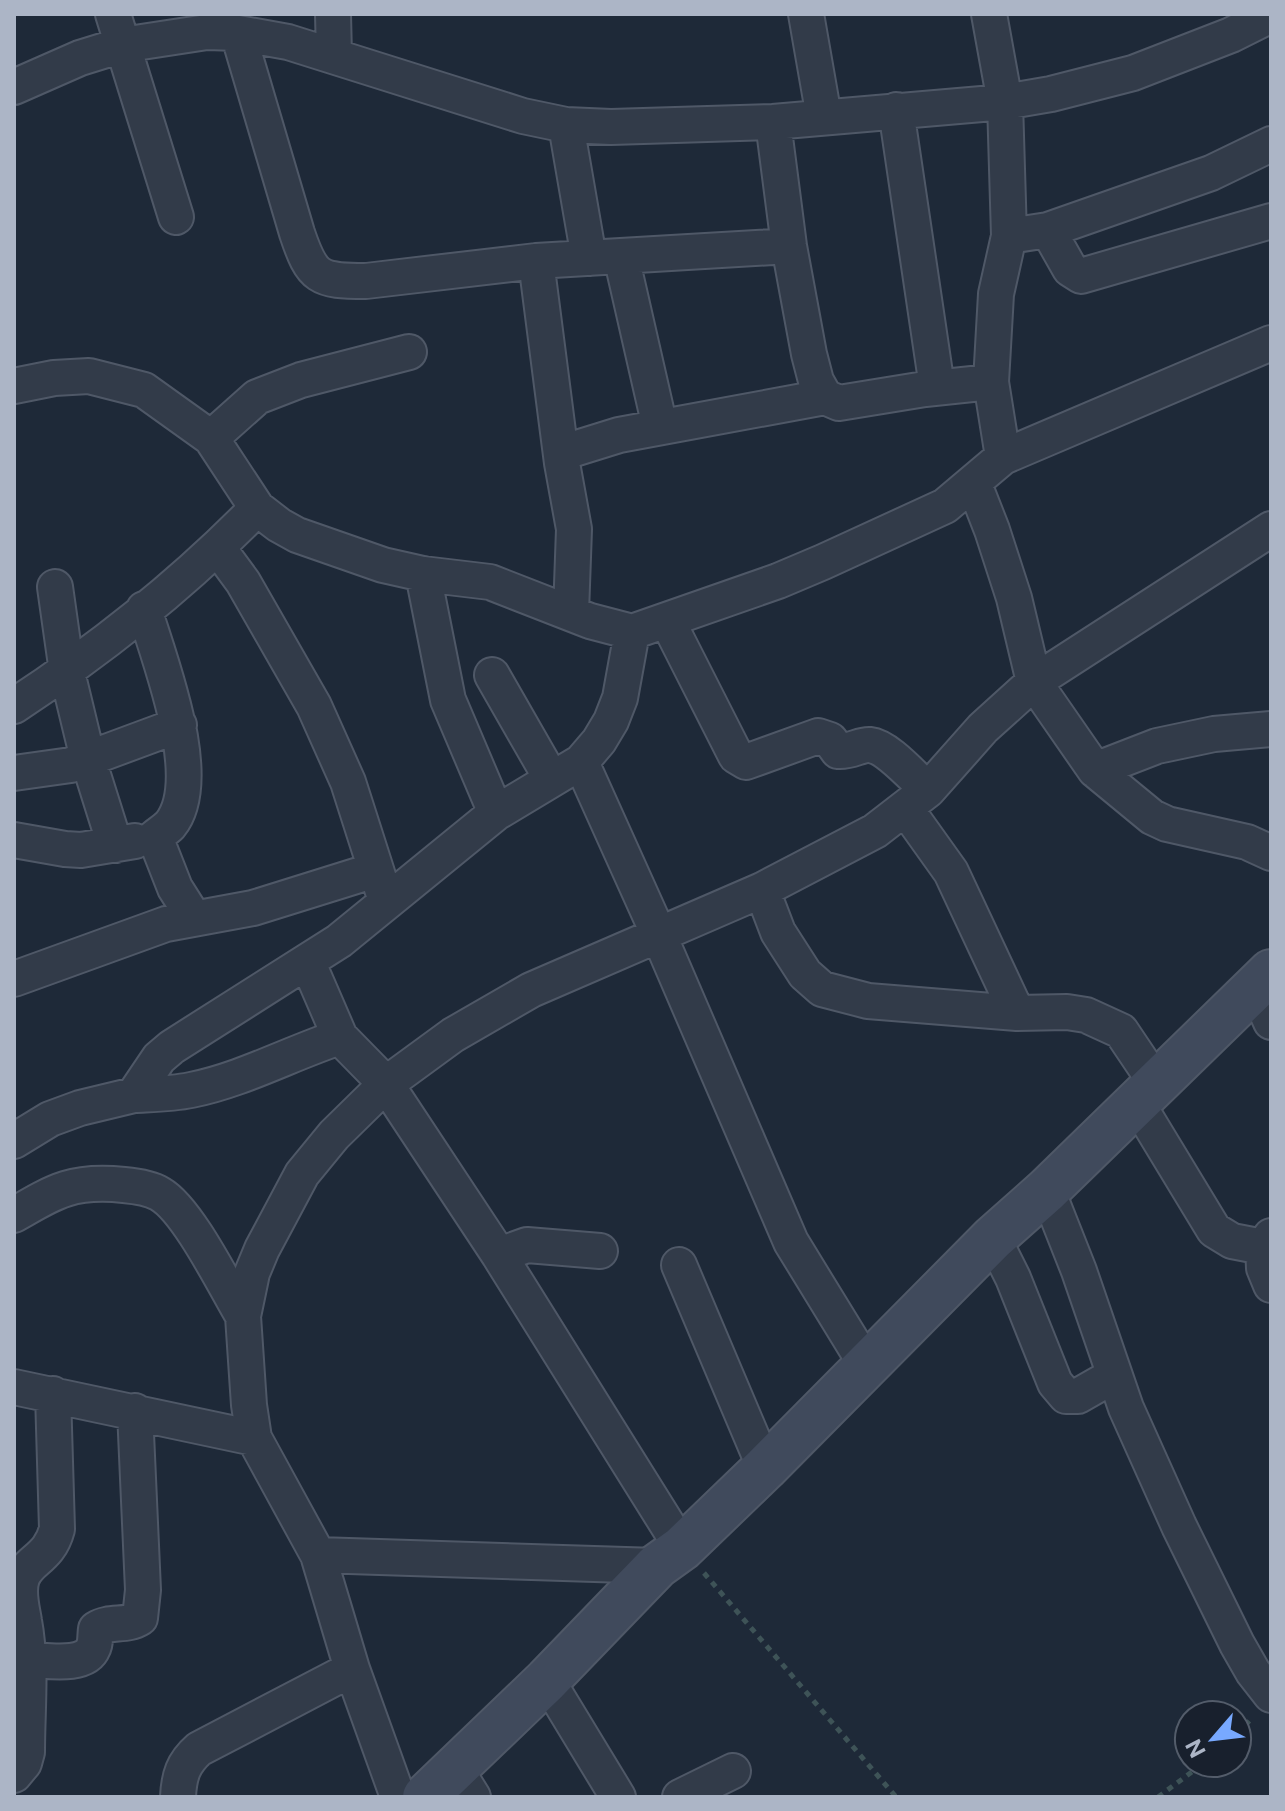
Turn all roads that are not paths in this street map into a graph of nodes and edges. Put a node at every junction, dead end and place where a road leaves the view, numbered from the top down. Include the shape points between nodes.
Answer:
1 (333, 14) edge
2 (806, 14) edge
3 (989, 14) edge
4 (1271, 15) edge
5 (118, 30) edge
6 (238, 33) junction
7 (334, 56) junction
8 (14, 87) edge
9 (1005, 102) junction
10 (896, 110) junction
11 (824, 117) junction
12 (773, 122) junction
13 (566, 125) junction
14 (1271, 144) edge
15 (176, 217) dead end
16 (1271, 221) edge
17 (1048, 230) junction
18 (1009, 236) junction
19 (789, 246) junction
20 (605, 257) junction
21 (536, 261) junction
22 (1271, 343) edge
23 (409, 352) dead end
24 (991, 382) junction
25 (14, 386) edge
26 (937, 387) junction
27 (825, 397) junction
28 (660, 427) junction
29 (211, 438) junction
30 (561, 453) junction
31 (1003, 457) junction
32 (974, 484) junction
33 (257, 508) junction
34 (1271, 529) edge
35 (218, 548) junction
36 (423, 574) junction
37 (55, 587) dead end
38 (144, 609) junction
39 (571, 613) junction
40 (667, 620) junction
41 (632, 632) junction
42 (67, 672) junction
43 (492, 675) dead end
44 (1034, 682) junction
45 (14, 706) edge
46 (179, 725) junction
47 (1271, 729) edge
48 (88, 759) junction
49 (581, 762) junction
50 (1095, 770) junction
51 (14, 773) edge
52 (551, 778) junction
53 (917, 799) junction
54 (496, 813) junction
55 (155, 837) junction
56 (14, 840) edge
57 (115, 845) junction
58 (1271, 853) edge
59 (380, 886) junction
60 (762, 890) junction
61 (194, 918) junction
62 (658, 933) junction
63 (308, 963) junction
64 (14, 979) edge
65 (1266, 994) edge
66 (1017, 1013) junction
67 (340, 1037) junction
68 (386, 1084) junction
69 (1146, 1093) junction
70 (134, 1095) junction
71 (14, 1141) edge
72 (1047, 1190) junction
73 (14, 1215) edge
74 (993, 1238) junction
75 (1267, 1242) edge
76 (600, 1251) dead end
77 (499, 1255) junction
78 (679, 1265) dead end
79 (1271, 1285) edge
80 (243, 1316) junction
81 (867, 1366) junction
82 (1113, 1376) junction
83 (14, 1387) edge
84 (53, 1394) junction
85 (135, 1411) junction
86 (254, 1438) junction
87 (765, 1468) junction
88 (318, 1555) junction
89 (670, 1557) junction
90 (23, 1648) edge
91 (352, 1669) junction
92 (547, 1680) junction
93 (1271, 1695) edge
94 (733, 1771) dead end
95 (14, 1775) edge
96 (451, 1787) edge
97 (178, 1797) edge
98 (398, 1797) edge
99 (618, 1797) edge
100 (680, 1797) edge

1 - 7 street
2 - 11 street
3 - 9 street
4 - 9 street via 1133,73
5 - 6 street
5 - 8 street via 80,58
5 - 15 street
6 - 7 street
6 - 21 street via 301,246 316,274 337,281 366,281
7 - 13 street
9 - 10 street
9 - 18 street
10 - 11 street
10 - 26 street
11 - 12 street
12 - 13 street
12 - 19 street
13 - 20 street
14 - 17 street via 1211,173
16 - 17 street via 1081,276 1070,269
17 - 18 street
18 - 24 street via 996,294
19 - 20 street
19 - 27 street via 812,368
20 - 21 street
20 - 28 street
21 - 30 street
22 - 31 street
23 - 29 street via 257,397
24 - 26 street
24 - 31 street
25 - 29 street via 73,376 122,383 144,390
26 - 27 street via 839,403
27 - 28 street
28 - 30 street
29 - 33 street
30 - 39 street via 574,529
31 - 32 street
32 - 40 street via 945,506 823,562
32 - 44 street via 1014,598
33 - 35 street
33 - 36 street via 320,545
34 - 44 street
35 - 38 street
35 - 59 street via 314,706 348,782
36 - 39 street via 490,582
36 - 54 street via 448,700
37 - 42 street
38 - 42 street
38 - 46 street
39 - 41 street
40 - 41 street
40 - 53 street via 736,756 746,762 818,736 838,751 873,745 895,759
41 - 49 street via 611,721
42 - 45 street
42 - 48 street
43 - 52 street
44 - 50 street
44 - 53 street
46 - 48 street
46 - 55 street via 180,804 171,824
47 - 50 street via 1157,746
48 - 51 street via 59,769
48 - 57 street
49 - 52 street
49 - 62 street
50 - 58 street via 1152,817
52 - 54 street
53 - 60 street via 875,831
53 - 66 street
54 - 59 street
55 - 57 street
55 - 61 street via 175,888
56 - 57 street via 65,849
59 - 61 street
59 - 63 street via 357,928
60 - 62 street
60 - 66 street via 778,932 805,974 822,989 868,1001
61 - 64 street
62 - 68 street via 496,1008
62 - 81 street via 791,1242
63 - 67 street
63 - 70 street via 172,1047
65 - 69 street
66 - 69 street via 1067,1012 1107,1022 1121,1031
67 - 68 street
67 - 70 street via 214,1084
68 - 77 street
68 - 80 street via 302,1174 252,1273
69 - 72 street
69 - 75 street via 1214,1230 1232,1241
70 - 71 street via 50,1119
72 - 74 street
72 - 82 street
73 - 80 street via 84,1183 160,1193 191,1230
74 - 81 street
74 - 82 street via 1055,1383 1066,1396 1078,1396
75 - 79 street via 1264,1268
76 - 77 street via 527,1245
77 - 89 street
78 - 87 street
80 - 86 street
81 - 87 street
82 - 93 street via 1237,1644
83 - 84 street
84 - 85 street
84 - 90 street via 57,1529 46,1554 22,1577
85 - 86 street
85 - 90 street via 140,1618 96,1629 86,1658 72,1661
86 - 88 street
87 - 89 street
88 - 89 street
88 - 91 street
89 - 92 street
90 - 95 street via 27,1752
91 - 97 street via 199,1749 181,1770
91 - 98 street
92 - 96 street
92 - 99 street
94 - 100 street

